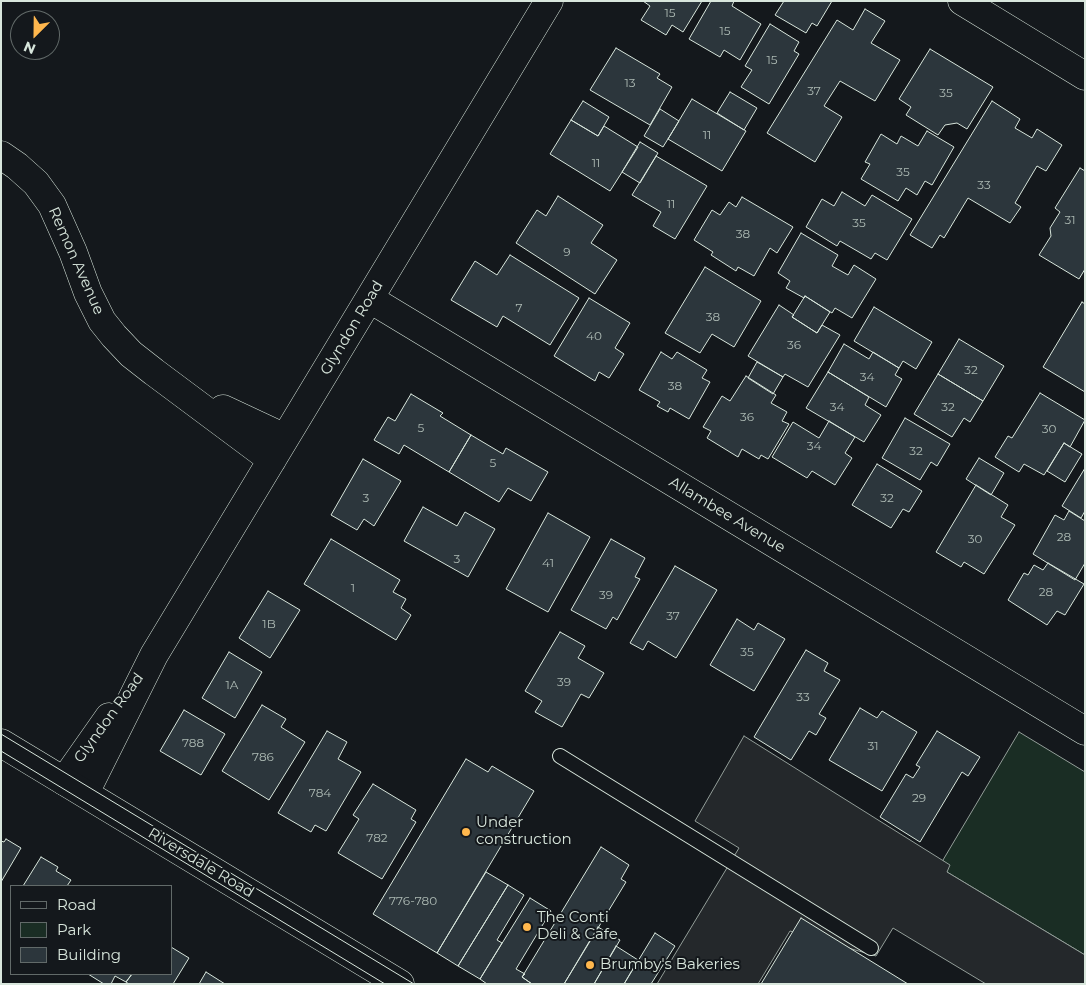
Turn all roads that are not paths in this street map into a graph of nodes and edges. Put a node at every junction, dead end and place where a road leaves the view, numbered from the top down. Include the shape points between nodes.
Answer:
1 (549, 1) edge
2 (962, 1) edge
3 (1085, 76) edge
4 (1, 156) edge
5 (370, 299) junction
6 (279, 449) junction
7 (1085, 731) edge
8 (1, 743) edge
9 (560, 756) dead end
10 (75, 787) junction
11 (871, 948) dead end
12 (400, 984) edge

1 - 5 street, Glyndon Road
2 - 3 street
4 - 6 street, Remon Avenue via 36,183 52,205 102,321 131,354 174,386
5 - 6 street, Glyndon Road
5 - 7 street, Allambee Avenue
6 - 10 street, Glyndon Road
8 - 10 street, Riversdale Road
9 - 11 lane
10 - 12 street, Riversdale Road

